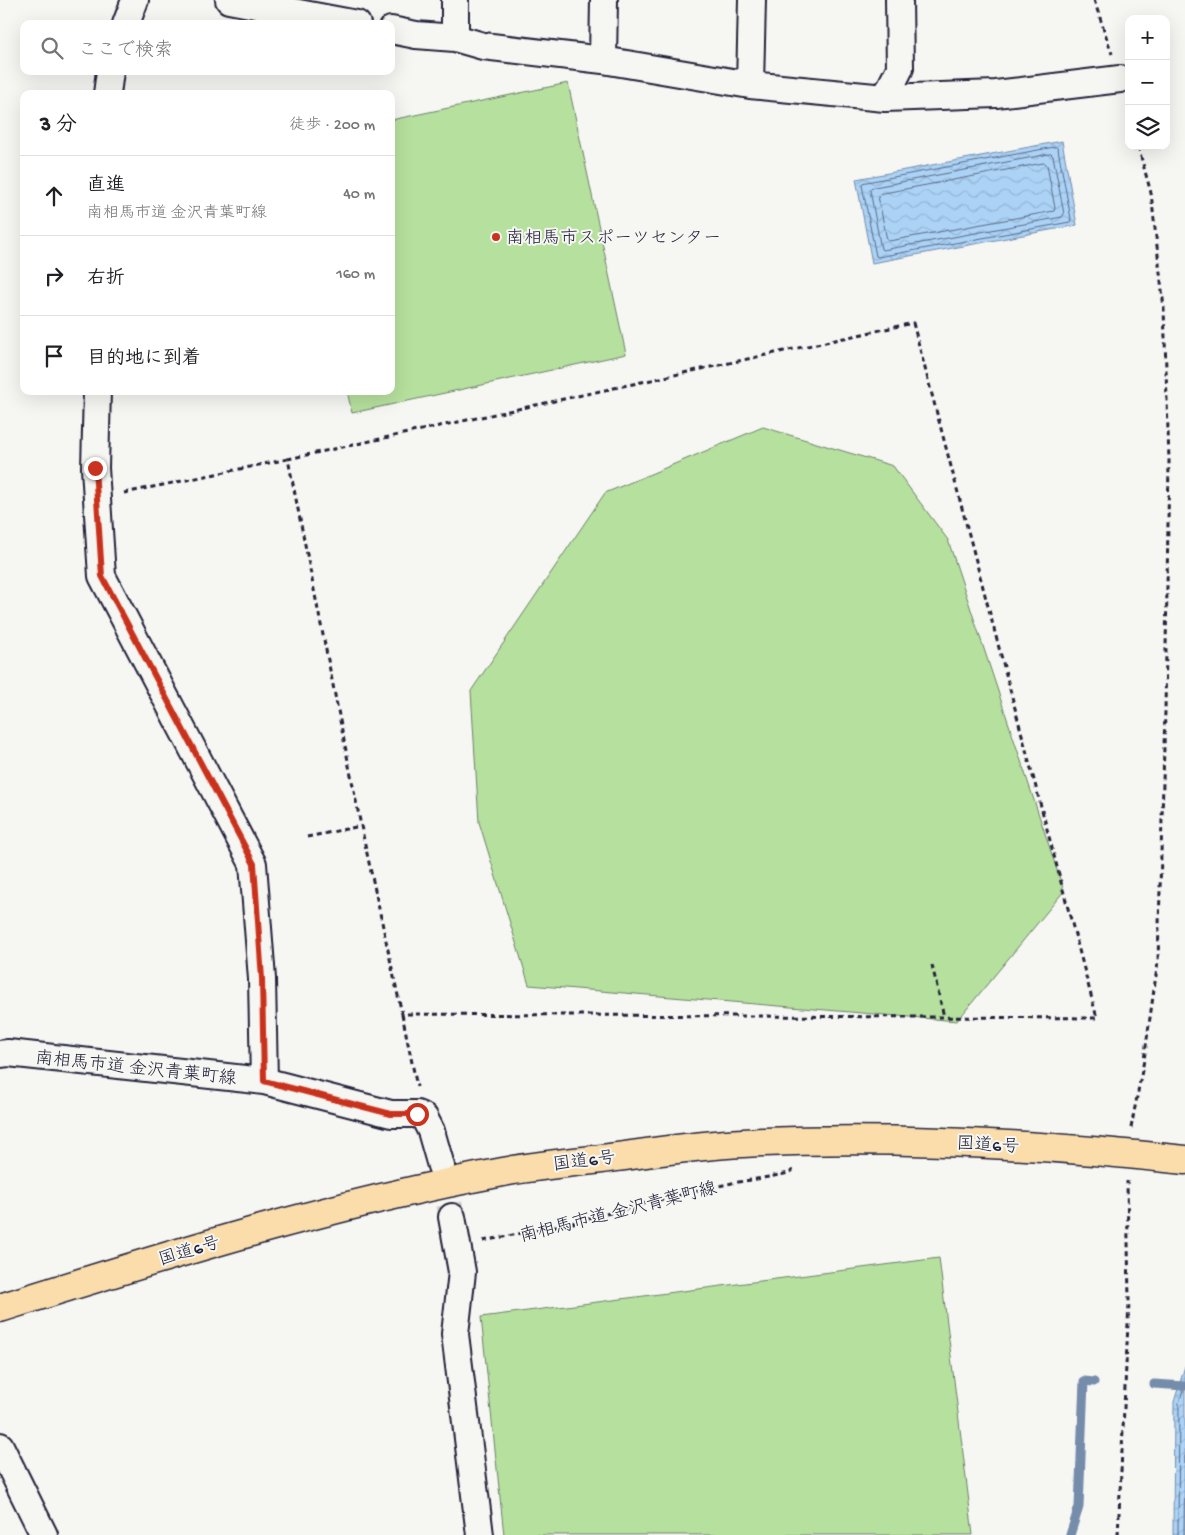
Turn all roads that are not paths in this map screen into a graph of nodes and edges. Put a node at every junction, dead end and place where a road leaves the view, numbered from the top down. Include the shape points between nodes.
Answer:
1 (135, 0) edge
2 (229, 0) edge
3 (455, 0) edge
4 (604, 0) edge
5 (752, 0) edge
6 (900, 0) edge
7 (128, 20) edge
8 (336, 20) edge
9 (395, 31) edge
10 (455, 38) junction
11 (603, 60) junction
12 (109, 75) edge
13 (1120, 79) dead end
14 (750, 85) junction
15 (108, 90) edge
16 (885, 98) junction
17 (97, 395) edge
18 (0, 1054) edge
19 (264, 1081) junction
20 (1180, 1159) edge
21 (441, 1166) tunnel mouth
22 (452, 1217) tunnel mouth
23 (0, 1308) edge
24 (0, 1446) edge
25 (44, 1535) edge
26 (480, 1535) edge

1 - 7 street
2 - 8 street
3 - 10 street
4 - 11 street
5 - 14 street
6 - 16 street via 900,68
9 - 10 street
10 - 11 street via 483,46
11 - 14 street
12 - 15 street
13 - 16 street via 996,94
14 - 16 street
17 - 19 street via 95,468 102,576 254,864 262,979
18 - 19 street, 南相馬市道 金沢青葉町線
19 - 21 street, 南相馬市道 金沢青葉町線 via 391,1114 410,1113 424,1117
20 - 23 highway, 国道6号 via 993,1144 828,1140 741,1143 549,1164 437,1184 321,1212
22 - 26 street via 462,1272 455,1334
24 - 25 street

